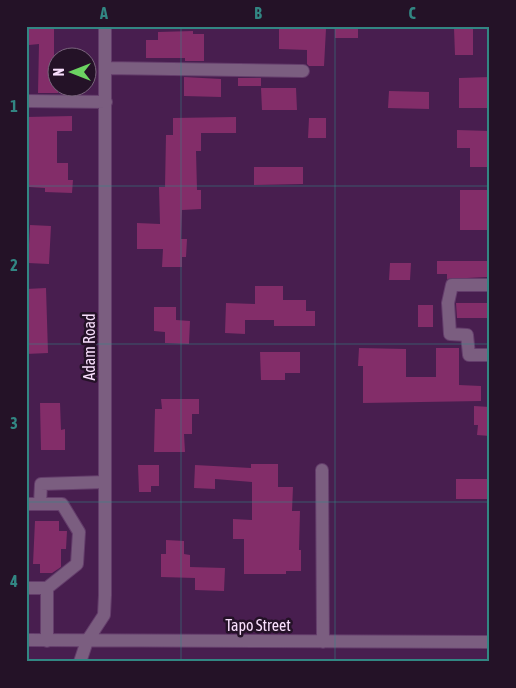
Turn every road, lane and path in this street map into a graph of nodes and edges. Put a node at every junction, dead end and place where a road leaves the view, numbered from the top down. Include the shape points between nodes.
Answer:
1 (105, 26) edge
2 (106, 68) junction
3 (303, 71) dead end
4 (26, 101) edge
5 (106, 102) junction
6 (490, 285) edge
7 (490, 354) edge
8 (322, 470) dead end
9 (106, 482) junction
10 (26, 504) edge
11 (40, 504) junction
12 (26, 588) edge
13 (47, 588) junction
14 (26, 640) edge
15 (47, 640) junction
16 (87, 641) junction
17 (323, 642) junction
18 (490, 642) edge
19 (80, 662) edge

1 - 2 street, Adam Road
2 - 3 street
2 - 5 street, Adam Road
4 - 5 street
5 - 9 street, Adam Road
6 - 7 street via 452,285 448,303 450,334 467,335 469,355
8 - 17 street
9 - 11 street via 40,484
9 - 16 street, Adam Road via 104,615
10 - 11 street
11 - 13 street via 62,504 79,532 77,564
12 - 13 street
13 - 15 street
14 - 15 street, Tapo Street
15 - 16 street, Tapo Street
16 - 17 street, Tapo Street
16 - 19 street, Adam Road
17 - 18 street, Tapo Street

